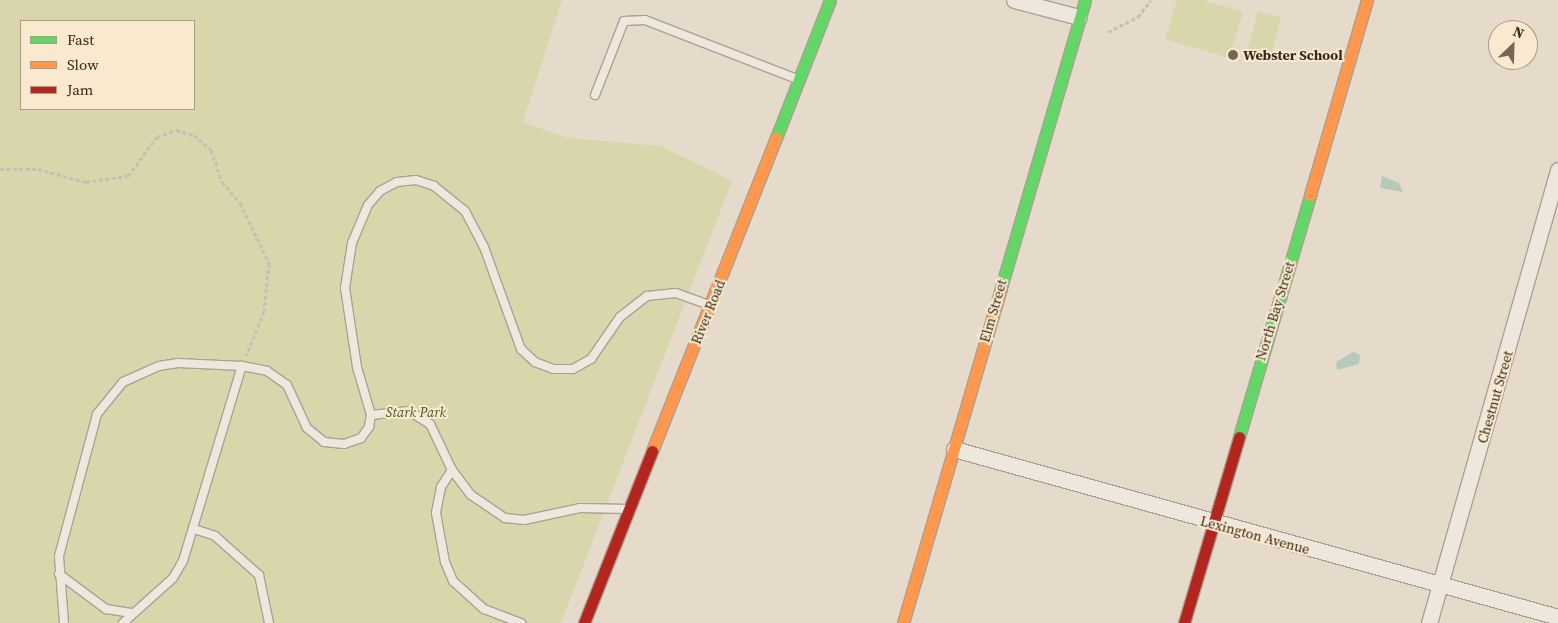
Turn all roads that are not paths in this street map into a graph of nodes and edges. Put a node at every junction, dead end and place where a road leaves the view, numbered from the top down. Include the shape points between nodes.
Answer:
1 (830, 0) edge
2 (1014, 0) edge
3 (1085, 0) edge
4 (1367, 0) edge
5 (1079, 17) junction
6 (799, 80) junction
7 (595, 95) dead end
8 (1558, 170) edge
9 (711, 305) junction
10 (242, 366) junction
11 (371, 415) junction
12 (954, 449) junction
13 (452, 470) junction
14 (630, 509) junction
15 (1212, 523) junction
16 (194, 529) junction
17 (59, 574) junction
18 (1440, 586) junction
19 (132, 613) junction
20 (1558, 617) edge
21 (64, 623) edge
22 (123, 623) edge
23 (269, 623) edge
24 (521, 623) edge
25 (584, 623) edge
26 (903, 623) edge
27 (1184, 623) edge
28 (1429, 623) edge

1 - 6 street, River Road
2 - 5 street
3 - 5 street, Elm Street
4 - 15 street, North Bay Street
5 - 12 street, Elm Street
6 - 7 lane via 645,20 624,22
6 - 9 street, River Road
8 - 18 street, Chestnut Street
9 - 11 lane via 676,293 647,296 620,317 591,359 573,369 553,369 534,362 522,348 484,247 465,211 434,186 416,180 397,182 380,191 368,205 352,243 345,288 357,367
9 - 14 street, River Road
10 - 11 lane via 267,372 287,385 306,428 324,442 344,444 361,438
10 - 16 lane
10 - 17 lane via 159,366 123,382 108,396 90,435
11 - 13 lane via 410,410 430,424
12 - 15 street, Lexington Avenue
12 - 26 street, Elm Street
13 - 14 lane via 471,495 505,518 524,520 580,508
13 - 24 lane via 441,487 436,513 444,562 454,581 484,609
14 - 25 street, River Road
15 - 18 street, Lexington Avenue
15 - 27 street, North Bay Street
16 - 19 lane via 173,578
16 - 23 lane via 215,536 259,575
17 - 19 lane via 106,609
17 - 21 lane
18 - 20 street, Lexington Avenue
18 - 28 street, Chestnut Street
19 - 22 lane

